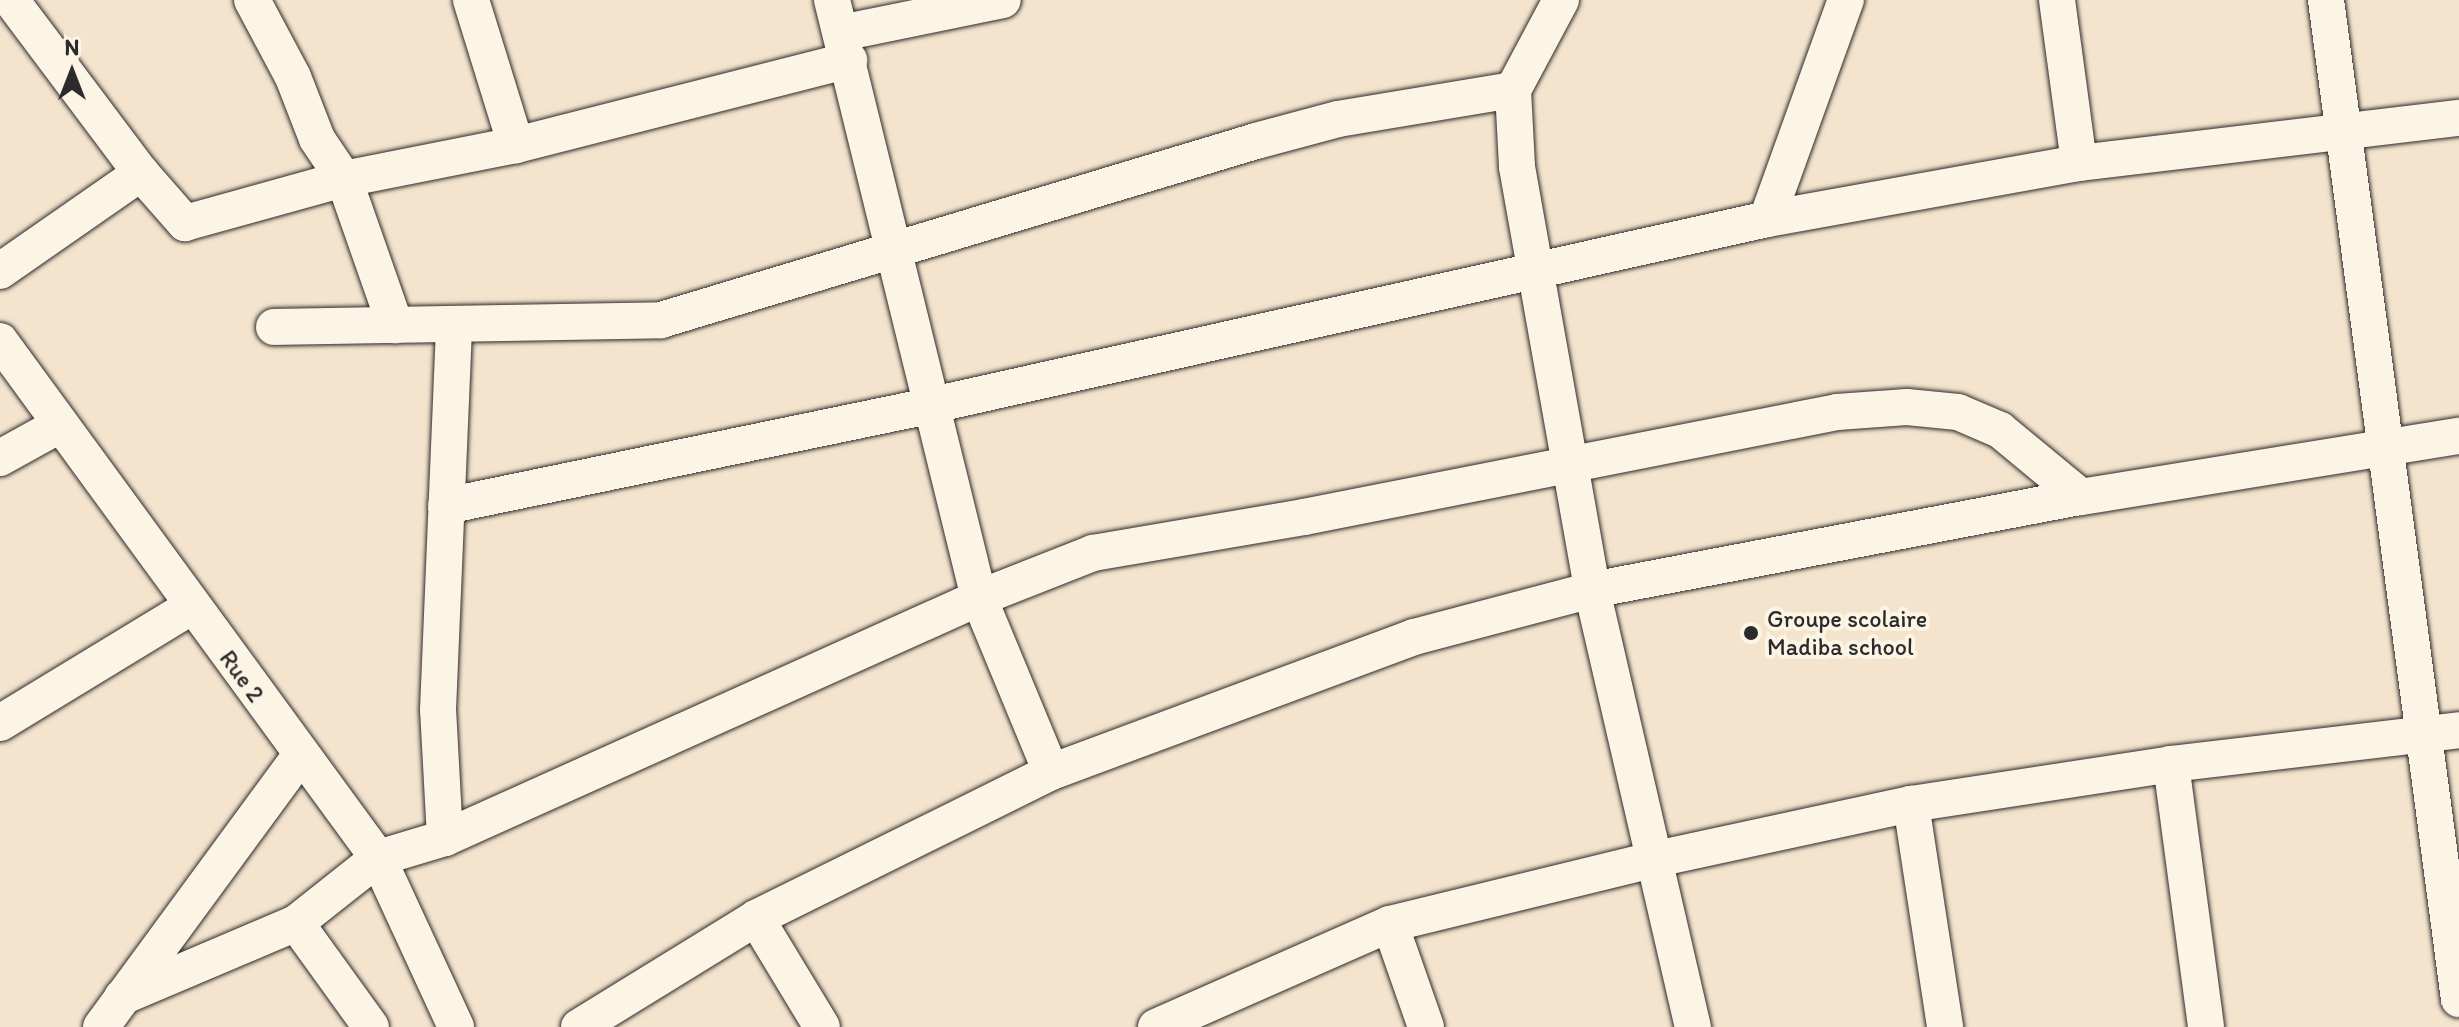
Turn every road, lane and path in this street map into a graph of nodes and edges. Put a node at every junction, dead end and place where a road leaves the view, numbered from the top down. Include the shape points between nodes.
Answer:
1 (252, 0) edge
2 (471, 0) edge
3 (1003, 0) edge
4 (1846, 0) edge
5 (2057, 0) edge
6 (2326, 0) edge
7 (1553, 3) edge
8 (13, 7) edge
9 (840, 31) edge
10 (1513, 90) junction
11 (2459, 118) edge
12 (2343, 130) junction
13 (516, 145) junction
14 (2079, 163) junction
15 (141, 173) junction
16 (344, 179) junction
17 (1767, 219) junction
18 (893, 253) junction
19 (1534, 268) junction
20 (0, 271) edge
21 (454, 324) junction
22 (395, 325) junction
23 (274, 327) dead end
24 (0, 341) edge
25 (928, 406) junction
26 (58, 426) junction
27 (2459, 436) edge
28 (2386, 447) junction
29 (0, 458) edge
30 (1570, 466) junction
31 (2081, 497) junction
32 (446, 506) junction
33 (1592, 590) junction
34 (979, 598) junction
35 (191, 607) junction
36 (0, 723) edge
37 (2459, 730) edge
38 (2424, 734) junction
39 (300, 756) junction
40 (2171, 764) junction
41 (1051, 772) junction
42 (1911, 804) junction
43 (445, 838) junction
44 (378, 858) junction
45 (1656, 859) junction
46 (756, 918) junction
47 (296, 923) junction
48 (1390, 924) junction
49 (122, 997) junction
50 (2459, 999) edge
51 (101, 1027) edge
52 (371, 1027) edge
53 (456, 1027) edge
54 (579, 1027) edge
55 (822, 1027) edge
56 (1156, 1027) edge
57 (1426, 1027) edge
58 (1693, 1027) edge
59 (1945, 1027) edge
60 (2206, 1027) edge

1 - 16 street via 293,77 317,139
2 - 13 street
3 - 9 street
4 - 17 street
5 - 14 street
6 - 12 street
7 - 10 street
8 - 15 street
9 - 13 street
9 - 18 street
10 - 18 street via 1338,119
10 - 19 street via 1513,129
11 - 12 street
12 - 14 street
12 - 28 street
13 - 16 street
14 - 17 street
15 - 16 street via 185,223
15 - 20 street
16 - 22 street
17 - 19 street
18 - 21 street via 661,320
18 - 25 street
19 - 25 street
19 - 30 street
21 - 22 street
21 - 32 street
22 - 23 street
24 - 26 street, Rue 2
25 - 32 street
25 - 34 street
26 - 29 street
26 - 35 street, Rue 2
27 - 28 street
28 - 31 street
28 - 38 street
30 - 31 street via 1837,412 1907,407 1958,412 2000,430
30 - 33 street
30 - 34 street via 1093,553
31 - 33 street
32 - 43 street via 438,710
33 - 41 street via 1324,666
33 - 45 street
34 - 41 street
34 - 43 street
35 - 36 street
35 - 39 street, Rue 2
37 - 38 street
38 - 40 street
38 - 50 street
39 - 44 street, Rue 2
39 - 49 street
40 - 42 street
40 - 60 street
41 - 46 street
42 - 45 street
42 - 59 street
43 - 44 street
44 - 47 street
44 - 53 street, Rue 2
45 - 48 street
45 - 58 street
46 - 54 street
46 - 55 street
47 - 49 street
47 - 52 street
48 - 56 street
48 - 57 street
49 - 51 street

